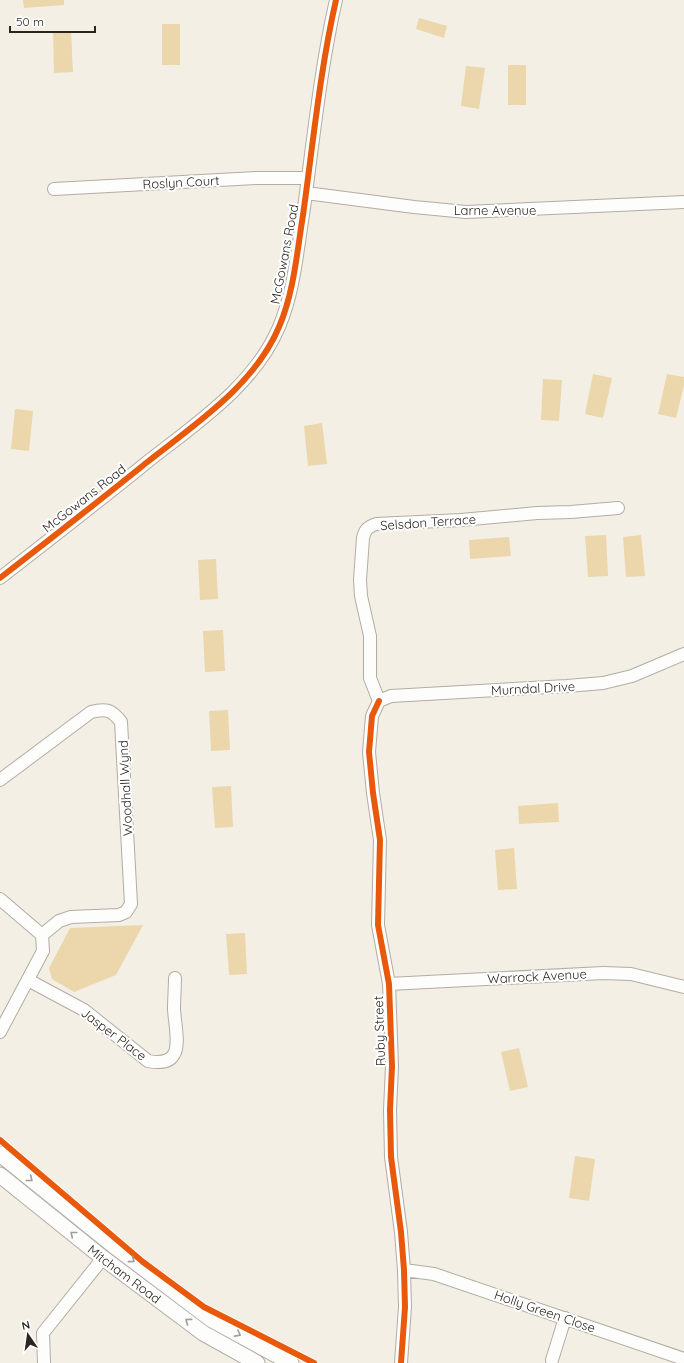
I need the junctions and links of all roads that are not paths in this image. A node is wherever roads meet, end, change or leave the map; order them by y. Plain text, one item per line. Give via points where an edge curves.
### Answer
1 (336, 0) edge
2 (308, 178) junction
3 (54, 189) dead end
4 (306, 193) junction
5 (684, 202) edge
6 (618, 508) dead end
7 (0, 578) edge
8 (684, 654) edge
9 (379, 701) junction
10 (0, 780) edge
11 (0, 899) edge
12 (42, 935) junction
13 (175, 978) dead end
14 (28, 980) junction
15 (389, 984) junction
16 (684, 987) edge
17 (0, 1032) edge
18 (0, 1154) edge
19 (0, 1175) edge
20 (114, 1246) junction
21 (103, 1258) junction
22 (404, 1270) junction
23 (565, 1318) junction
24 (212, 1320) junction
25 (203, 1333) junction
26 (684, 1359) edge
27 (552, 1360) dead end
28 (44, 1363) edge
29 (257, 1363) edge
30 (291, 1363) edge
31 (402, 1363) edge

1 - 2 street, McGowans Road
2 - 3 street, Roslyn Court via 256,178
2 - 4 street, McGowans Road
4 - 5 street, Larne Avenue via 466,212
4 - 7 street, McGowans Road via 288,299 279,326 255,368 233,392
6 - 9 street, Selsdon Terrace via 370,526 363,538 360,580 370,636 370,678
8 - 9 street, Murndal Drive via 632,676 603,683 391,696
9 - 15 street, Ruby Street via 372,716 369,752 380,840 378,925
10 - 12 street, Woodhall Wynd via 92,712 104,709 114,712 121,722 131,904 126,912 119,915 59,920
11 - 12 street
12 - 14 street via 43,951
13 - 14 street, Jasper Place via 174,1009 178,1048 165,1062 156,1063 148,1061 84,1010
14 - 17 street
15 - 16 street, Warrock Avenue via 603,972 631,974
15 - 22 street, Ruby Street via 392,1066 390,1143
18 -> 20 main road, Mitcham Road
21 -> 19 main road, Mitcham Road
20 - 21 main road
20 -> 24 main road, Mitcham Road
25 -> 21 main road, Mitcham Road
21 - 28 street via 43,1333
22 - 23 street, Holly Green Close via 434,1274
22 - 31 street, Ruby Street
23 - 26 street, Holly Green Close
23 - 27 street
24 - 25 main road
24 -> 30 main road, Mitcham Road
25 - 29 main road, Mitcham Road

